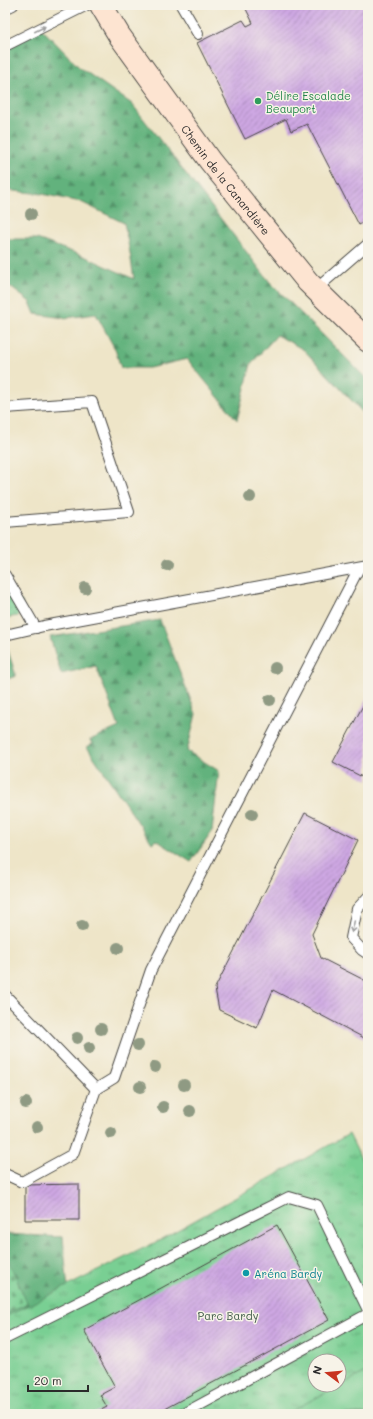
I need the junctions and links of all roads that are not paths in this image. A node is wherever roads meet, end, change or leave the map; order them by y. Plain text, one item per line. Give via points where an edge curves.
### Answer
1 (13, 5) edge
2 (87, 5) edge
3 (101, 5) edge
4 (181, 5) edge
5 (5, 9) edge
6 (198, 34) dead end
7 (5, 46) edge
8 (368, 244) edge
9 (315, 290) junction
10 (368, 341) edge
11 (5, 408) edge
12 (5, 522) edge
13 (364, 567) edge
14 (5, 575) edge
15 (36, 628) junction
16 (5, 635) edge
17 (368, 897) edge
18 (368, 954) edge
19 (5, 995) edge
20 (96, 1089) junction
21 (5, 1174) edge
22 (368, 1310) edge
23 (368, 1314) edge
24 (5, 1339) edge
25 (183, 1414) edge

1 - 5 lane
7 -> 2 lane
3 - 9 main road, Chemin de la Canardière via 119,36 210,162
4 - 6 lane
8 - 9 lane
9 - 10 main road, Chemin de la Canardière
11 - 12 lane via 92,402 130,512
13 - 15 lane
13 - 20 lane via 151,970 114,1078
14 - 15 lane
15 - 16 lane
17 -> 18 lane via 357,909 351,938
19 - 20 lane
20 - 21 lane via 73,1154 22,1182
22 - 24 lane via 317,1205 289,1197
23 - 25 lane

